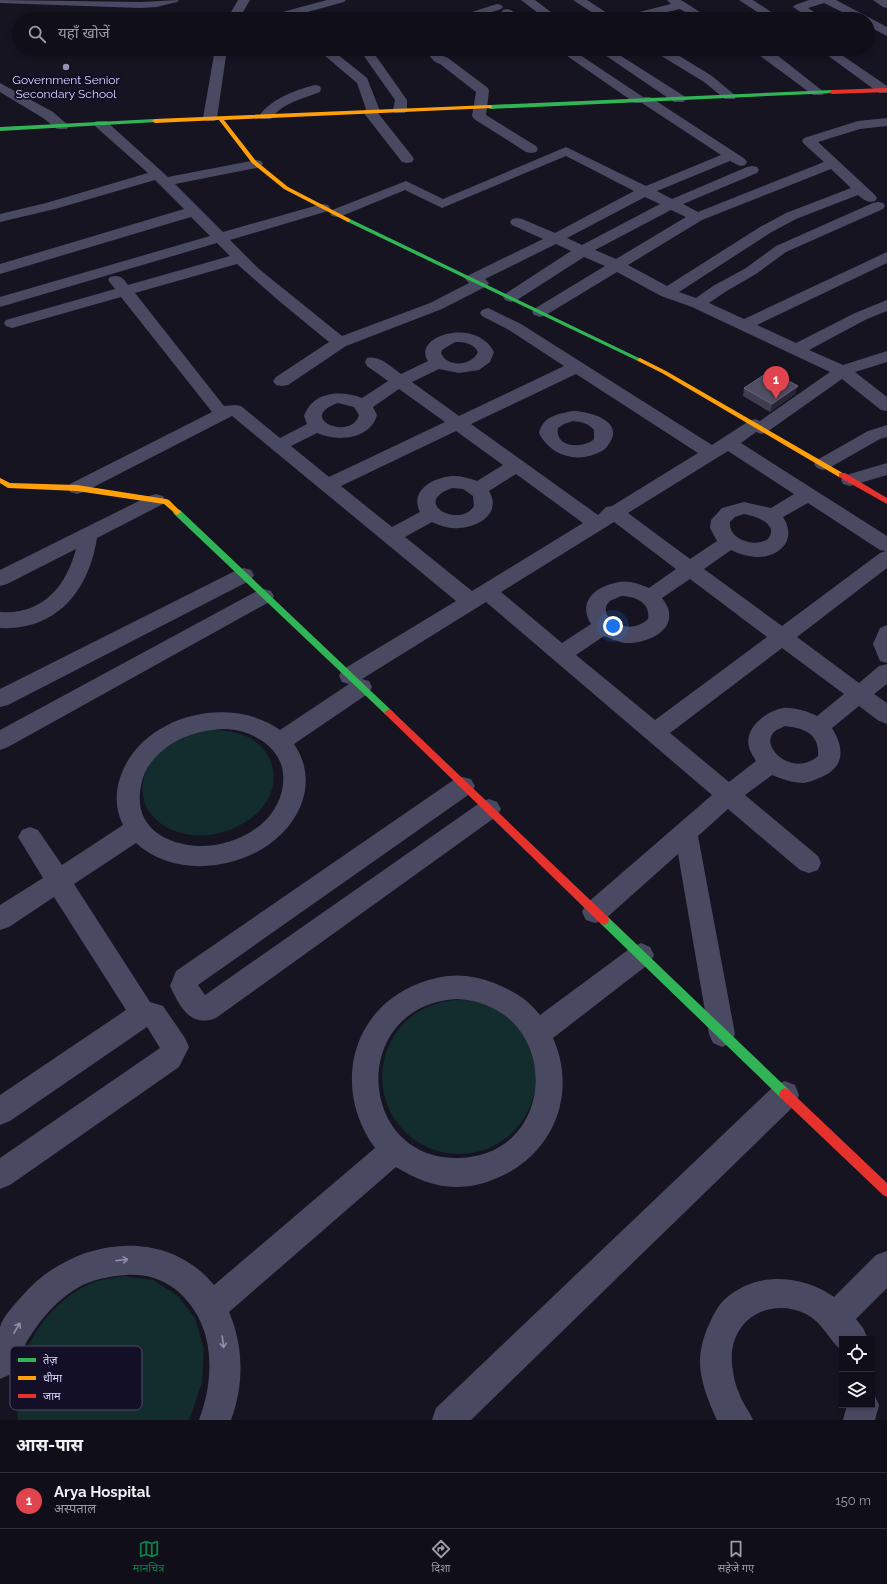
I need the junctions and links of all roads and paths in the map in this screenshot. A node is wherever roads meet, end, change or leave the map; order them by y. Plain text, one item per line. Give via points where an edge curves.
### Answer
1 (0, 0) edge
2 (170, 0) edge
3 (244, 0) edge
4 (340, 0) edge
5 (528, 0) edge
6 (579, 0) edge
7 (745, 0) edge
8 (821, 0) edge
9 (827, 0) edge
10 (879, 0) edge
11 (55, 1) edge
12 (677, 3) edge
13 (887, 5) edge
14 (315, 6) junction
15 (237, 12) edge
16 (299, 12) edge
17 (322, 12) edge
18 (544, 12) edge
19 (599, 12) edge
20 (647, 12) edge
21 (693, 12) edge
22 (765, 12) edge
23 (807, 12) edge
24 (851, 12) edge
25 (875, 25) edge
26 (887, 32) edge
27 (220, 56) edge
28 (332, 56) edge
29 (370, 56) edge
30 (437, 56) edge
31 (574, 56) edge
32 (613, 56) edge
33 (670, 56) edge
34 (769, 56) edge
35 (833, 56) edge
36 (0, 87) edge
37 (315, 89) dead end
38 (818, 92) junction
39 (883, 93) edge
40 (730, 96) junction
41 (679, 99) junction
42 (642, 100) junction
43 (479, 107) junction
44 (400, 110) junction
45 (372, 112) junction
46 (266, 116) junction
47 (215, 118) junction
48 (887, 122) edge
49 (101, 124) junction
50 (62, 126) junction
51 (0, 129) edge
52 (531, 149) dead end
53 (731, 156) junction
54 (407, 159) dead end
55 (256, 164) junction
56 (834, 164) junction
57 (752, 170) junction
58 (162, 178) junction
59 (775, 185) junction
60 (861, 189) junction
61 (645, 190) junction
62 (671, 204) junction
63 (194, 211) junction
64 (330, 211) junction
65 (883, 211) edge
66 (697, 217) junction
67 (0, 218) edge
68 (517, 222) dead end
69 (222, 238) junction
70 (555, 239) junction
71 (582, 251) junction
72 (241, 258) junction
73 (887, 258) edge
74 (616, 265) junction
75 (0, 269) edge
76 (109, 271) junction
77 (477, 281) junction
78 (124, 290) junction
79 (668, 293) junction
80 (511, 298) junction
81 (0, 302) edge
82 (698, 304) junction
83 (887, 305) edge
84 (488, 312) dead end
85 (540, 312) junction
86 (12, 323) dead end
87 (744, 325) junction
88 (515, 327) junction
89 (340, 342) junction
90 (480, 343) junction
91 (796, 350) junction
92 (887, 356) edge
93 (373, 362) dead end
94 (439, 362) junction
95 (578, 366) junction
96 (842, 371) junction
97 (282, 381) dead end
98 (400, 381) junction
99 (363, 405) junction
100 (887, 406) edge
101 (217, 408) dead end
102 (458, 423) junction
103 (317, 426) junction
104 (758, 426) junction
105 (887, 431) edge
106 (728, 443) junction
107 (280, 445) junction
108 (711, 453) junction
109 (823, 464) junction
110 (517, 465) junction
111 (887, 469) edge
112 (850, 480) junction
113 (3, 485) edge
114 (328, 485) junction
115 (77, 488) junction
116 (478, 489) junction
117 (807, 495) junction
118 (156, 500) junction
119 (887, 501) edge
120 (432, 514) junction
121 (770, 516) junction
122 (605, 518) junction
123 (88, 534) junction
124 (392, 536) junction
125 (729, 542) junction
126 (887, 545) edge
127 (887, 558) edge
128 (690, 570) junction
129 (244, 575) junction
130 (1, 577) edge
131 (264, 596) junction
132 (478, 596) junction
133 (650, 597) junction
134 (0, 620) edge
135 (603, 626) junction
136 (887, 633) edge
137 (782, 637) junction
138 (561, 654) junction
139 (887, 655) edge
140 (887, 672) edge
141 (356, 681) junction
142 (858, 695) junction
143 (0, 699) edge
144 (887, 715) edge
145 (818, 727) junction
146 (654, 733) junction
147 (0, 741) edge
148 (280, 742) junction
149 (770, 763) junction
150 (463, 786) junction
151 (728, 795) junction
152 (489, 809) junction
153 (138, 829) junction
154 (686, 833) junction
155 (30, 837) dead end
156 (809, 863) dead end
157 (58, 881) junction
158 (595, 912) junction
159 (0, 919) edge
160 (641, 955) junction
161 (143, 1014) junction
162 (538, 1033) junction
163 (722, 1034) junction
164 (786, 1095) junction
165 (0, 1110) edge
166 (395, 1149) junction
167 (0, 1176) edge
168 (887, 1191) edge
169 (887, 1266) edge
170 (212, 1307) junction
171 (843, 1328) edge
172 (0, 1363) edge
173 (862, 1408) edge
174 (735, 1419) edge
175 (215, 1420) edge
176 (448, 1420) edge
177 (859, 1420) edge

1 - 11 street
2 - 11 street via 148,5
3 - 15 street
4 - 14 street
5 - 18 street
6 - 19 street
7 - 22 street
8 - 23 street via 799,7
9 - 24 street
10 - 13 street
12 - 20 street
12 - 21 street
14 - 16 street
14 - 17 street
25 - 26 street
27 - 47 street
28 - 45 street via 362,81
29 - 44 street via 401,100
30 - 43 street via 483,91
31 - 42 street
32 - 41 street
33 - 40 street
34 - 38 street
35 - 39 street
36 - 50 street
37 - 46 street via 276,105
38 - 39 street
38 - 40 street
40 - 41 street
41 - 42 street
42 - 43 street
42 - 53 street
43 - 44 street
43 - 52 street via 479,116
44 - 45 street
45 - 46 street
45 - 54 street
46 - 47 street
47 - 49 street
47 - 55 street
48 - 56 street via 858,124 809,141
49 - 50 street
49 - 58 street
50 - 51 street
53 - 57 street
53 - 61 street
55 - 58 street
55 - 64 street via 286,188
56 - 59 street
56 - 60 street
57 - 59 street
57 - 62 street
58 - 63 street
58 - 67 street
59 - 66 street
60 - 65 street
60 - 79 street via 791,216 765,230
61 - 62 street
61 - 64 street via 566,151 442,204 406,185
61 - 70 street
62 - 66 street
62 - 71 street
63 - 69 street
63 - 75 street
64 - 69 street
64 - 77 street
65 - 82 street via 821,230 781,249
66 - 74 street
68 - 70 street
69 - 72 street
69 - 76 street
70 - 71 street
70 - 77 street
71 - 74 street
71 - 80 street
72 - 78 street
72 - 89 street via 285,298
73 - 87 street
74 - 79 street
74 - 85 street
76 - 78 street
76 - 81 street
77 - 80 street
77 - 89 street via 436,306
78 - 86 street
78 - 101 street
79 - 82 street
80 - 85 street
82 - 87 street
83 - 91 street
84 - 88 street
85 - 104 street via 664,372
87 - 91 street
88 - 90 street
88 - 95 street
89 - 97 street
90 - 94 street via 486,352 476,365 453,368
90 - 94 street via 460,337 440,342 433,352
91 - 96 street
92 - 96 street
93 - 98 street
94 - 98 street
95 - 102 street
95 - 108 street
96 - 100 street
96 - 104 street
98 - 99 street
98 - 102 street
99 - 103 street via 337,398 320,404 312,415
99 - 103 street via 368,414 367,420 357,429 336,433
102 - 110 street
102 - 114 street
103 - 107 street
104 - 106 street
104 - 109 street
105 - 109 street via 874,435
106 - 108 street
106 - 117 street
107 - 114 street
107 - 115 street via 240,412 230,410
108 - 122 street
109 - 112 street
110 - 116 street
110 - 122 street
111 - 112 street
112 - 119 street
113 - 115 street
114 - 124 street
115 - 118 street
116 - 120 street via 461,482 441,484 433,488 425,501
116 - 120 street via 485,500 484,507 474,517 457,522
117 - 121 street
117 - 126 street
118 - 123 street
118 - 129 street via 166,502
120 - 124 street
121 - 125 street via 748,508 727,512 719,523 723,536
121 - 125 street via 781,529 777,542 760,549 743,548
122 - 128 street
122 - 132 street
123 - 130 street
123 - 134 street via 82,563 62,598 47,610 28,617
124 - 132 street
125 - 128 street
127 - 137 street
128 - 133 street
128 - 137 street
129 - 131 street
129 - 143 street
131 - 141 street
131 - 147 street
132 - 138 street
132 - 141 street
133 - 135 street via 630,589 619,589 605,594 596,603 594,611
133 - 135 street via 659,610 659,618 650,630 632,635 612,631
135 - 138 street
136 - 139 street via 883,640 883,649
137 - 142 street
137 - 146 street
138 - 146 street
140 - 142 street
141 - 148 street
141 - 150 street
142 - 144 street
142 - 145 street
145 - 149 street via 795,718 783,717 772,720 759,735 758,744
145 - 149 street via 827,739 831,752 822,767 803,774 791,773
146 - 151 street
148 - 153 street via 260,728 234,721 207,721 180,728 156,742 138,762 128,784 127,808
148 - 153 street via 295,770 295,786 290,803 281,819 267,833 250,844 229,853 187,855 167,850 150,841
149 - 151 street
150 - 152 street
150 - 152 street via 185,979 183,986 198,1008 207,1009
151 - 154 street
151 - 156 street
152 - 158 street
153 - 157 street
154 - 158 street
154 - 163 street
155 - 157 street
157 - 159 street
157 - 161 street
158 - 160 street
160 - 162 street
160 - 163 street
161 - 165 street
161 - 167 street via 154,1015 175,1048 169,1058
162 - 166 street via 548,1053 552,1076 550,1099 542,1121 529,1140 511,1156 488,1167 464,1172 439,1170 416,1162
162 - 166 street via 522,1014 502,1000 480,991 455,988 431,992 409,1001 389,1016 374,1035 365,1057 362,1082 366,1106 378,1130
163 - 164 street
164 - 168 street
164 - 176 street
166 - 170 street
169 - 171 street
172 -> 170 street via 17,1327 41,1297 70,1275 103,1262 135,1259 166,1266 192,1282
170 -> 175 street via 223,1337 226,1370
171 - 174 street via 811,1300 784,1292 758,1294 736,1308 721,1329 716,1358 720,1388
173 - 177 street

